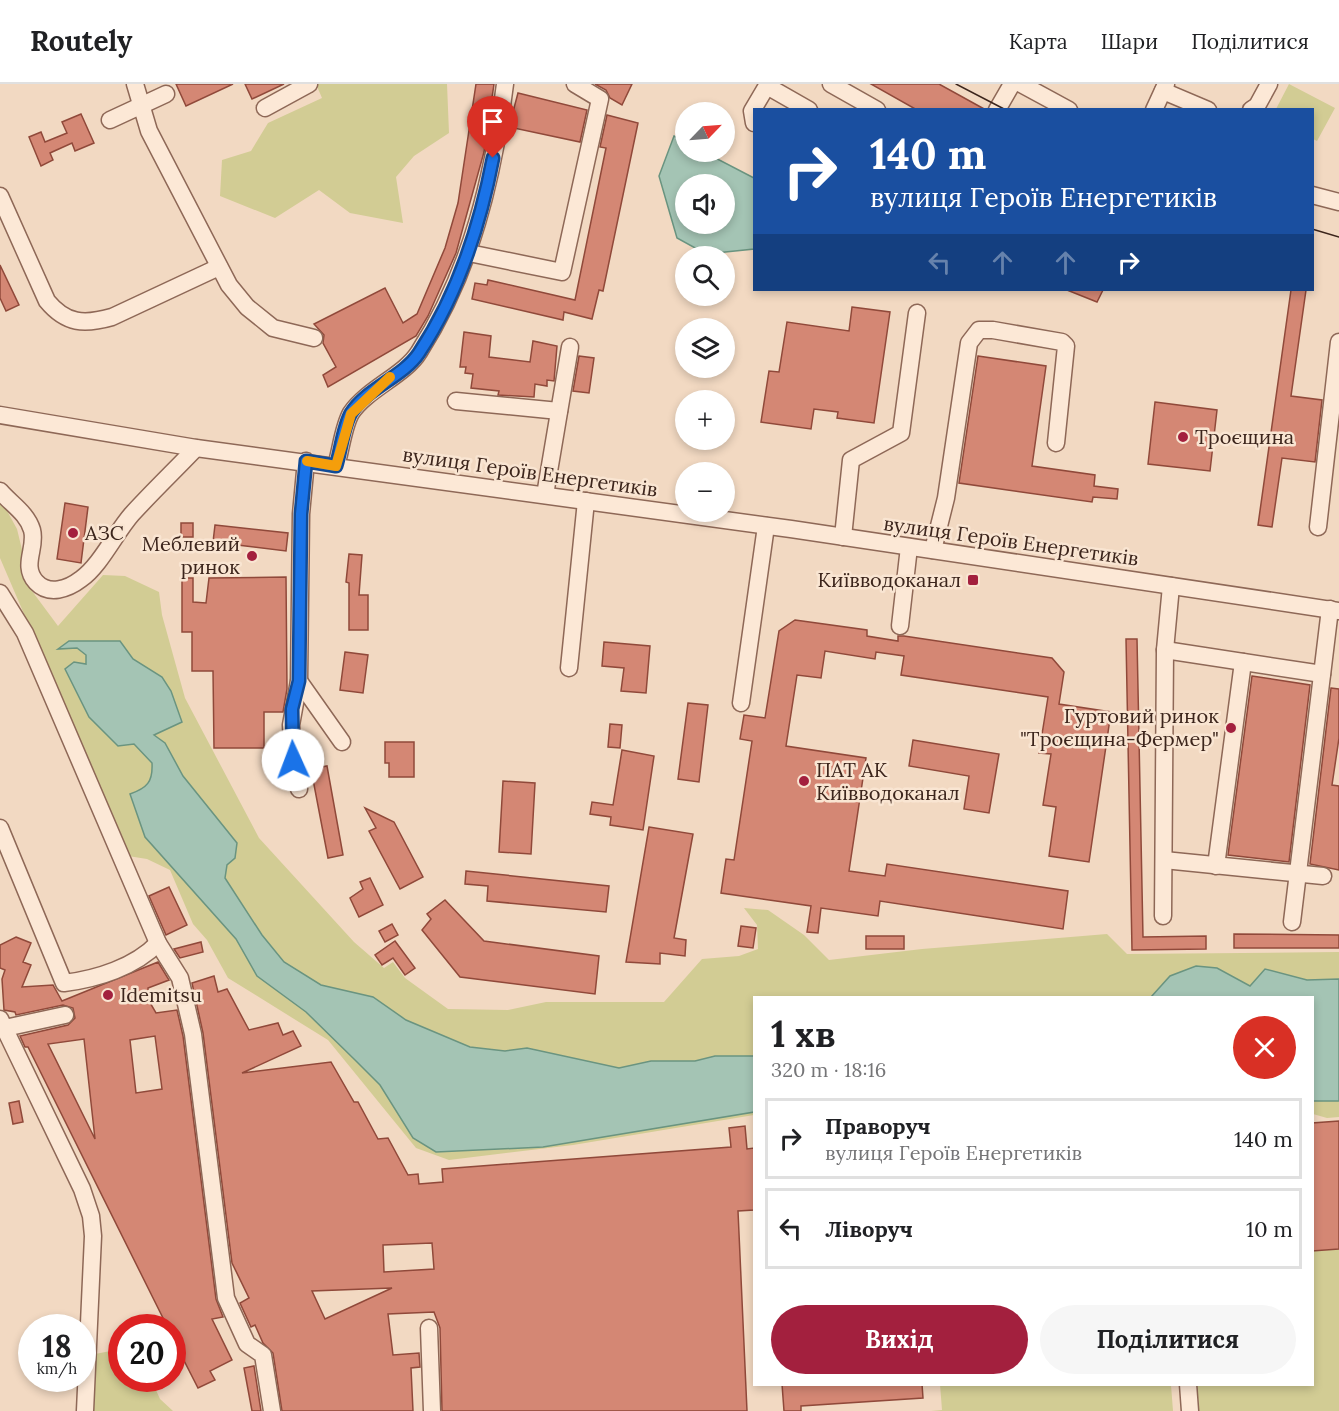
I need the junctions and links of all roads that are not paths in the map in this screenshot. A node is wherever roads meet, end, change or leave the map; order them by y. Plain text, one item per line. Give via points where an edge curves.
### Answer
1 (135, 84) edge
2 (309, 84) edge
3 (506, 84) edge
4 (575, 84) edge
5 (831, 84) edge
6 (1012, 84) edge
7 (1021, 84) edge
8 (1269, 84) edge
9 (767, 85) edge
10 (1164, 88) edge
11 (166, 94) dead end
12 (141, 105) junction
13 (265, 108) dead end
14 (754, 108) edge
15 (806, 108) edge
16 (873, 108) edge
17 (998, 108) edge
18 (1065, 108) edge
19 (1155, 108) edge
20 (1204, 108) edge
21 (1254, 108) edge
22 (110, 120) dead end
23 (0, 196) edge
24 (1314, 196) edge
25 (1339, 202) edge
26 (469, 253) junction
27 (219, 267) junction
28 (916, 313) dead end
29 (314, 338) dead end
30 (1339, 342) edge
31 (570, 347) dead end
32 (1338, 368) edge
33 (456, 401) dead end
34 (559, 411) junction
35 (0, 415) edge
36 (1056, 443) dead end
37 (196, 448) junction
38 (306, 461) junction
39 (336, 466) junction
40 (1332, 474) edge
41 (0, 491) edge
42 (545, 495) junction
43 (586, 501) junction
44 (766, 526) junction
45 (1318, 526) dead end
46 (843, 537) junction
47 (909, 547) junction
48 (933, 550) junction
49 (1171, 586) junction
50 (0, 594) edge
51 (1334, 610) edge
52 (900, 626) dead end
53 (1165, 650) junction
54 (1242, 662) junction
55 (569, 668) dead end
56 (1322, 674) junction
57 (299, 681) junction
58 (741, 703) dead end
59 (342, 742) dead end
60 (299, 789) dead end
61 (0, 828) edge
62 (1164, 860) junction
63 (1216, 866) junction
64 (1297, 874) junction
65 (1323, 876) dead end
66 (1163, 916) dead end
67 (1292, 922) dead end
68 (158, 943) junction
69 (66, 1015) dead end
70 (2, 1023) edge
71 (429, 1328) dead end
72 (1188, 1386) edge
73 (85, 1411) edge
74 (272, 1411) edge
75 (432, 1411) edge
76 (1190, 1411) edge

1 - 12 street
2 - 13 street
3 - 26 street via 489,179
4 - 26 street via 600,99 562,272
5 - 16 street
6 - 17 street
7 - 18 street
8 - 21 street
9 - 14 street
9 - 15 street
10 - 19 street
10 - 20 street
11 - 12 street
12 - 22 street
12 - 27 street via 149,131
23 - 27 street via 47,302 73,322 111,317
24 - 25 street
26 - 39 street via 418,355 351,414
27 - 29 street via 247,307 273,328
28 - 46 street via 901,433 851,460
30 - 32 street
31 - 34 street
32 - 40 street
33 - 34 street
34 - 42 street
35 - 37 street, вулиця Героїв Енергетиків
36 - 48 street via 1066,346 1062,342 979,330 969,343 946,498
37 - 38 street, вулиця Героїв Енергетиків
37 - 41 street via 132,514 84,578 54,591 38,584 31,575 28,558 33,545 32,530 24,514
38 - 39 street, вулиця Героїв Енергетиків
38 - 57 street via 301,514
39 - 42 street, вулиця Героїв Енергетиків
40 - 45 street
42 - 43 street, вулиця Героїв Енергетиків
43 - 44 street, вулиця Героїв Енергетиків
43 - 55 street
44 - 46 street, вулиця Героїв Енергетиків
44 - 58 street
46 - 47 street, вулиця Героїв Енергетиків
47 - 48 street, вулиця Героїв Енергетиків
47 - 52 street
48 - 49 street, вулиця Героїв Енергетиків
49 - 51 street, вулиця Героїв Енергетиків
49 - 53 street
50 - 68 street via 25,633
51 - 56 street
53 - 54 street
53 - 62 street
54 - 56 street
54 - 63 street
56 - 64 street
57 - 59 street
57 - 60 street via 291,725
61 - 68 street via 64,983 136,962
62 - 63 street
62 - 66 street
63 - 64 street
64 - 65 street
64 - 67 street
68 - 74 street via 180,978 193,1034 226,1298 247,1344 263,1355
69 - 70 street
70 - 73 street via 82,1189 91,1216
71 - 75 street
72 - 76 street

